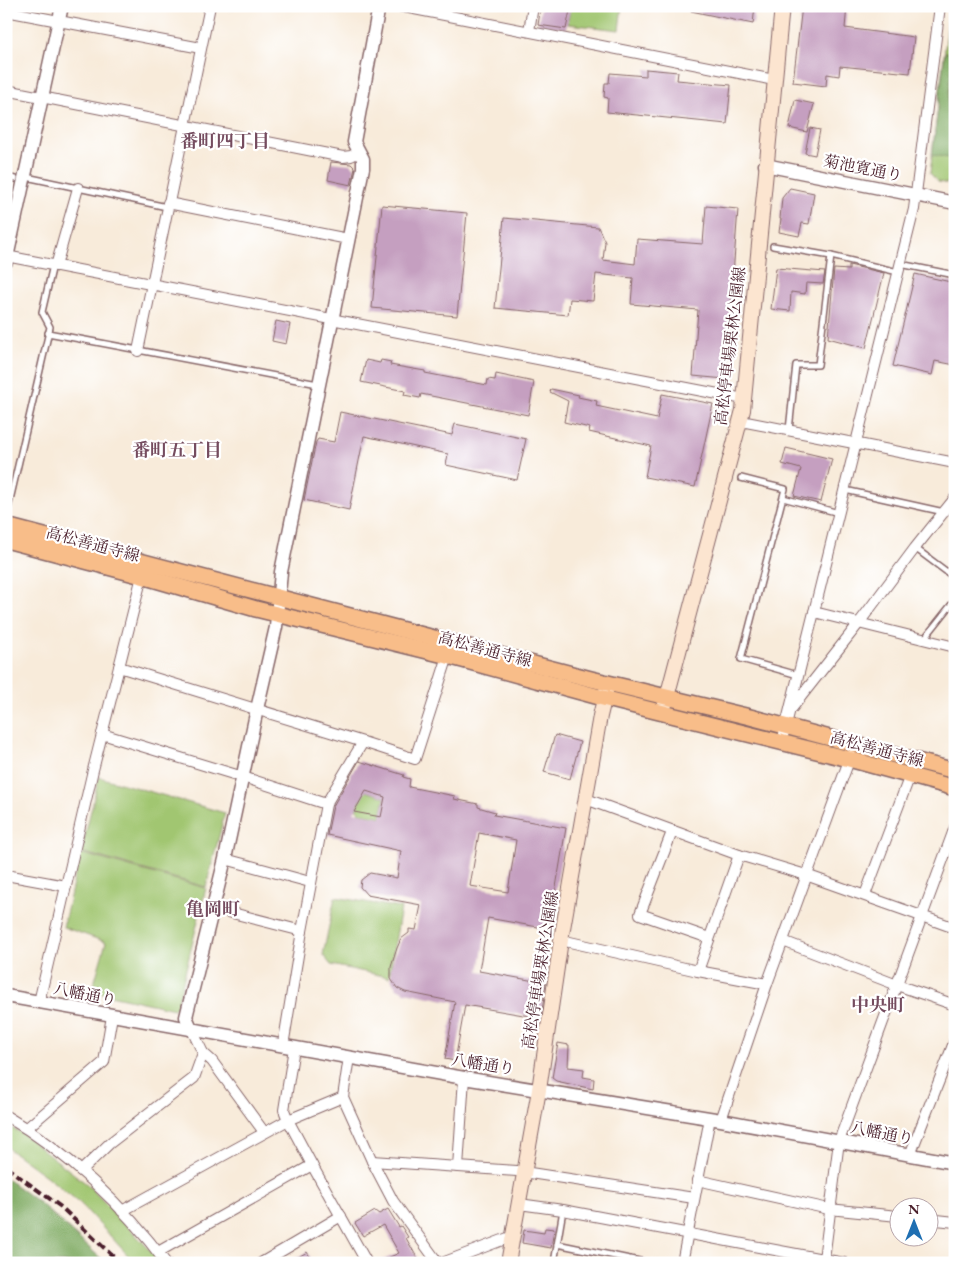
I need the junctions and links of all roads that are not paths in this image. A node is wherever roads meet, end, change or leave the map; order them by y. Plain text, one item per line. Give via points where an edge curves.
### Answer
1 (62, 6) edge
2 (210, 6) edge
3 (379, 6) edge
4 (399, 6) edge
5 (533, 6) edge
6 (782, 6) edge
7 (940, 6) edge
8 (6, 11) edge
9 (59, 20) junction
10 (529, 31) junction
11 (201, 48) junction
12 (774, 80) junction
13 (6, 90) edge
14 (42, 97) junction
15 (184, 126) junction
16 (359, 152) junction
17 (765, 165) junction
18 (6, 177) edge
19 (31, 178) dead end
20 (15, 179) dead end
21 (78, 188) junction
22 (917, 195) junction
23 (955, 202) edge
24 (167, 205) junction
25 (10, 231) edge
26 (348, 239) junction
27 (773, 246) dead end
28 (830, 256) junction
29 (7, 258) edge
30 (55, 265) junction
31 (899, 268) junction
32 (955, 276) edge
33 (151, 285) junction
34 (332, 320) junction
35 (48, 333) junction
36 (138, 351) junction
37 (319, 384) junction
38 (744, 399) junction
39 (741, 421) junction
40 (789, 430) junction
41 (856, 444) junction
42 (955, 463) edge
43 (741, 478) dead end
44 (845, 490) junction
45 (783, 498) junction
46 (955, 498) edge
47 (944, 512) junction
48 (839, 513) junction
49 (7, 520) edge
50 (6, 540) edge
51 (915, 548) junction
52 (142, 576) junction
53 (955, 578) edge
54 (278, 596) junction
55 (955, 600) edge
56 (814, 612) junction
57 (277, 614) junction
58 (859, 623) junction
59 (923, 640) junction
60 (955, 647) edge
61 (448, 656) junction
62 (119, 667) junction
63 (798, 675) junction
64 (608, 683) junction
65 (667, 696) junction
66 (603, 698) junction
67 (257, 709) junction
68 (790, 711) junction
69 (663, 712) junction
70 (785, 726) junction
71 (102, 734) junction
72 (363, 742) junction
73 (781, 742) junction
74 (855, 744) junction
75 (849, 759) junction
76 (915, 760) junction
77 (955, 771) edge
78 (909, 776) junction
79 (243, 777) junction
80 (955, 788) edge
81 (586, 800) junction
82 (326, 804) junction
83 (955, 827) edge
84 (672, 832) junction
85 (739, 855) junction
86 (225, 859) junction
87 (6, 875) edge
88 (806, 875) junction
89 (310, 882) junction
90 (66, 886) junction
91 (865, 895) junction
92 (213, 908) junction
93 (921, 916) junction
94 (955, 928) edge
95 (302, 931) junction
96 (709, 938) junction
97 (562, 940) junction
98 (783, 941) junction
99 (698, 971) junction
100 (768, 984) junction
101 (897, 985) junction
102 (6, 996) edge
103 (39, 1002) junction
104 (955, 1005) edge
105 (112, 1016) junction
106 (192, 1030) junction
107 (955, 1040) edge
108 (289, 1047) junction
109 (203, 1053) junction
110 (349, 1057) junction
111 (464, 1078) junction
112 (539, 1090) junction
113 (343, 1097) junction
114 (6, 1116) edge
115 (716, 1119) junction
116 (288, 1120) junction
117 (27, 1128) junction
118 (264, 1132) junction
119 (839, 1141) junction
120 (910, 1155) junction
121 (372, 1161) junction
122 (955, 1162) edge
123 (312, 1165) junction
124 (458, 1167) junction
125 (81, 1171) junction
126 (525, 1173) junction
127 (697, 1180) junction
128 (694, 1198) junction
129 (519, 1204) junction
130 (829, 1209) junction
131 (563, 1210) junction
132 (122, 1211) junction
133 (888, 1215) edge
134 (341, 1216) junction
135 (938, 1220) edge
136 (955, 1222) edge
137 (687, 1234) junction
138 (513, 1236) junction
139 (557, 1244) junction
140 (158, 1252) junction
141 (824, 1261) edge
142 (166, 1263) edge
143 (261, 1263) edge
144 (367, 1263) edge
145 (440, 1263) edge
146 (508, 1263) edge
147 (554, 1263) edge
148 (649, 1263) edge
149 (682, 1263) edge
150 (844, 1263) edge

1 - 9 street
2 - 11 street
3 - 16 street via 355,135 355,146
4 - 10 street
5 - 10 street
6 - 12 main road, 高松停車場栗林公園線
7 - 22 street
8 - 9 street
9 - 11 street
9 - 14 street
10 - 12 street
11 - 15 street
12 - 17 main road, 高松停車場栗林公園線
13 - 14 street
14 - 15 street
14 - 25 street
15 - 16 street via 343,157
15 - 24 street
16 - 26 street via 363,168
17 - 22 street, 菊池寛通り
17 - 38 main road, 高松停車場栗林公園線
18 - 20 lane
19 - 21 lane
21 - 24 lane
21 - 30 street
22 - 23 street, 菊池寛通り
22 - 31 street
24 - 26 street
24 - 33 street
25 - 29 street
26 - 34 street
27 - 28 lane
28 - 31 lane
28 - 40 lane via 818,365 796,364
29 - 30 street
30 - 33 street
30 - 35 lane via 42,312 50,327
31 - 32 lane
31 - 41 street
33 - 34 street
33 - 36 street
34 - 37 street
34 - 38 street
35 - 36 lane
35 - 49 lane
36 - 37 lane
37 - 54 street
38 - 39 main road, 高松停車場栗林公園線
39 - 40 street
39 - 65 main road, 高松停車場栗林公園線
40 - 41 street
41 - 42 street
41 - 44 street
43 - 45 lane via 785,489
44 - 47 lane
44 - 48 street
45 - 48 lane
45 - 63 lane via 741,659
46 - 47 street
47 - 51 street
48 - 56 street
49 - 54 main road, 高松善通寺線
50 - 52 main road, 高松善通寺線
51 - 53 lane
51 - 58 street
52 - 57 main road, 高松善通寺線
52 - 62 street
54 - 57 street
54 - 64 main road, 高松善通寺線
55 - 59 lane
56 - 58 street
56 - 63 street
57 - 61 main road, 高松善通寺線
57 - 67 street
58 - 59 street
58 - 68 street
59 - 60 street
61 - 66 main road, 高松善通寺線
61 - 72 street via 415,759
62 - 67 street
62 - 71 street
63 - 68 street
64 - 65 main road, 高松善通寺線
64 - 66 main road, 高松停車場栗林公園線
65 - 69 main road, 高松停車場栗林公園線
65 - 70 main road, 高松善通寺線
66 - 69 main road, 高松善通寺線
66 - 81 main road, 高松停車場栗林公園線
67 - 72 street
67 - 79 street
68 - 70 street
69 - 73 main road, 高松善通寺線
70 - 73 street
70 - 74 main road, 高松善通寺線
71 - 79 street
71 - 90 street
72 - 82 street
73 - 75 main road, 高松善通寺線
74 - 75 street
74 - 76 main road, 高松善通寺線
75 - 78 main road, 高松善通寺線
75 - 88 street
76 - 77 main road, 高松善通寺線
76 - 78 street
78 - 80 main road, 高松善通寺線
78 - 91 street
79 - 82 street
79 - 86 street
81 - 84 street
81 - 97 main road, 高松停車場栗林公園線
82 - 89 street
83 - 93 street
84 - 85 street
84 - 96 street via 640,914
85 - 88 street
85 - 96 street
86 - 89 street
86 - 92 street
87 - 90 street
88 - 91 street
88 - 98 street
89 - 95 street
90 - 103 street
91 - 93 street
92 - 95 street
92 - 106 street via 186,1017
93 - 94 street
93 - 101 street
95 - 108 street
96 - 99 street
97 - 99 street
97 - 112 main road, 高松停車場栗林公園線
98 - 100 street
98 - 101 street
99 - 100 street
100 - 115 street
101 - 104 street
101 - 119 street
102 - 103 street, 八幡通り
103 - 105 street, 八幡通り
105 - 106 street, 八幡通り
105 - 117 street via 104,1062
106 - 108 street, 八幡通り
106 - 109 street
107 - 120 street
108 - 110 street, 八幡通り
108 - 116 street via 284,1110
109 - 118 street
109 - 125 street via 194,1078
110 - 111 street, 八幡通り
110 - 113 street
111 - 112 street, 八幡通り
111 - 124 street
112 - 115 street, 八幡通り
112 - 126 main road, 高松停車場栗林公園線
113 - 116 street
113 - 121 street
114 - 117 street
115 - 119 street, 八幡通り
115 - 127 street
116 - 118 street
116 - 123 street
117 - 125 street
118 - 132 street
119 - 120 street, 八幡通り
119 - 130 street
120 - 122 street, 八幡通り
121 - 124 street
121 - 145 street via 393,1201
123 - 134 street
123 - 140 street
124 - 126 street
125 - 132 street
126 - 128 street
126 - 129 main road, 高松停車場栗林公園線
127 - 128 street
127 - 130 street
128 - 137 street
129 - 131 street
129 - 138 main road, 高松停車場栗林公園線
130 - 133 street
130 - 141 street
131 - 137 street
131 - 139 lane
132 - 140 street
134 - 143 street
134 - 144 street
135 - 136 street
137 - 141 street
137 - 149 street
138 - 145 street
138 - 146 main road, 高松停車場栗林公園線
139 - 147 lane
139 - 148 lane
140 - 142 street
141 - 150 street

